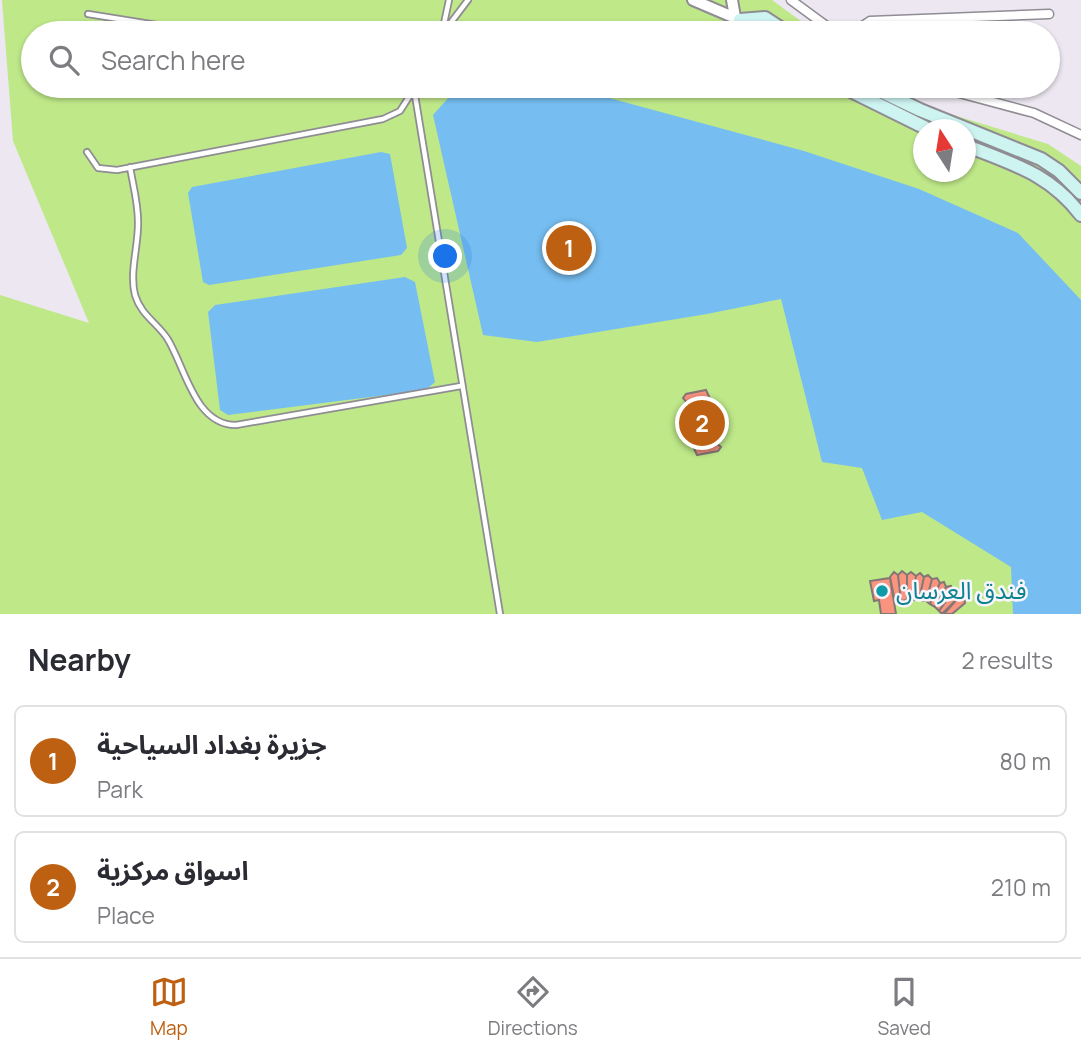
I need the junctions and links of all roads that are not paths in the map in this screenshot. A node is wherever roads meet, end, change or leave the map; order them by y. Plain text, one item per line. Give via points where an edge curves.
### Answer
1 (449, 0) edge
2 (468, 0) edge
3 (693, 0) edge
4 (732, 0) edge
5 (791, 0) edge
6 (88, 14) dead end
7 (1048, 14) dead end
8 (738, 19) junction
9 (132, 21) edge
10 (445, 21) edge
11 (451, 21) edge
12 (741, 21) edge
13 (770, 21) edge
14 (820, 21) edge
15 (870, 21) edge
16 (408, 98) edge
17 (417, 98) edge
18 (865, 98) edge
19 (895, 98) edge
20 (978, 98) edge
21 (913, 122) edge
22 (1081, 135) edge
23 (976, 150) edge
24 (86, 152) dead end
25 (130, 167) junction
26 (1081, 193) edge
27 (1081, 215) edge
28 (461, 386) junction
29 (500, 614) edge

1 - 10 lane
2 - 11 lane
3 - 8 street
4 - 8 street
5 - 14 street
6 - 9 lane
7 - 15 street
8 - 12 main road
8 - 13 main road
16 - 25 lane via 392,117
17 - 28 lane
18 - 21 main road
19 - 26 main road via 1041,159
20 - 22 street via 1034,113
23 - 27 main road via 1039,176 1064,194
24 - 25 lane via 103,170
25 - 28 lane via 138,218 134,293 141,311 166,336 198,401 212,417 236,425
28 - 29 lane

